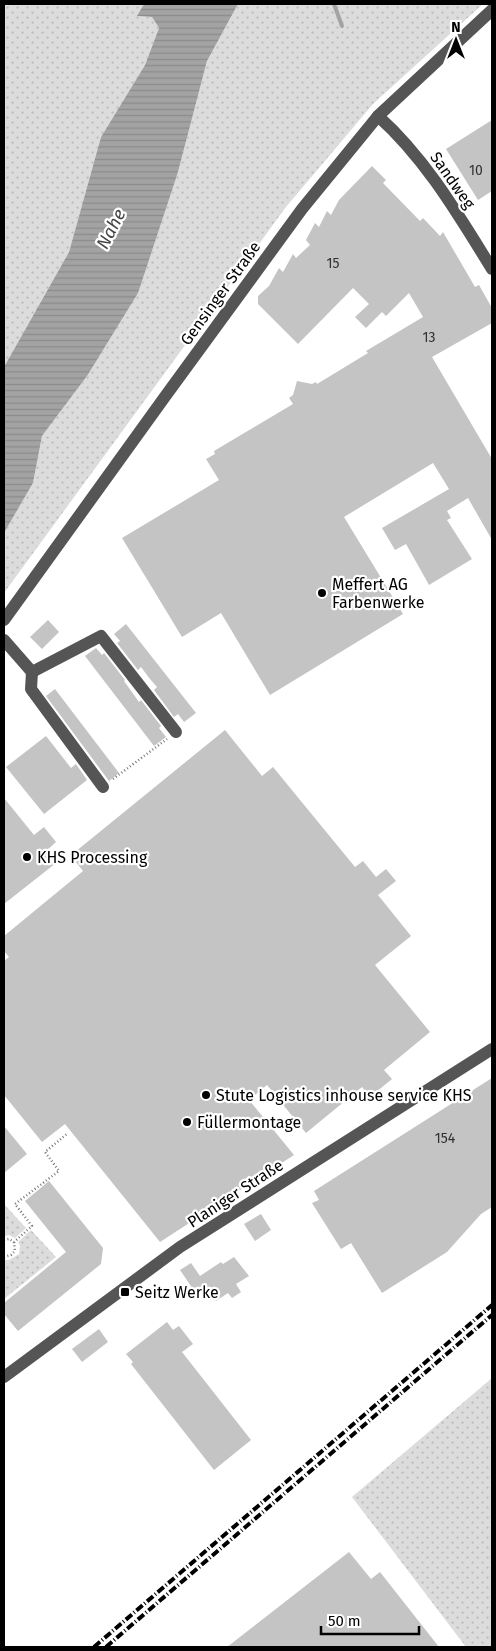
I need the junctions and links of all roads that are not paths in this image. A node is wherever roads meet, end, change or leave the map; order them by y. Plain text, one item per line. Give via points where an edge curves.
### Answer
1 (492, 10) edge
2 (378, 116) junction
3 (492, 270) edge
4 (4, 620) edge
5 (4, 640) edge
6 (32, 672) junction
7 (176, 732) road end
8 (103, 787) road end
9 (492, 1049) edge
10 (4, 1377) edge

1 - 2 street, Gensinger Straße
2 - 3 street, Sandweg via 394,130 451,204
2 - 4 street, Gensinger Straße via 302,210
5 - 6 street
6 - 7 street via 101,636
6 - 8 street via 31,689
9 - 10 street, Planiger Straße via 180,1247

